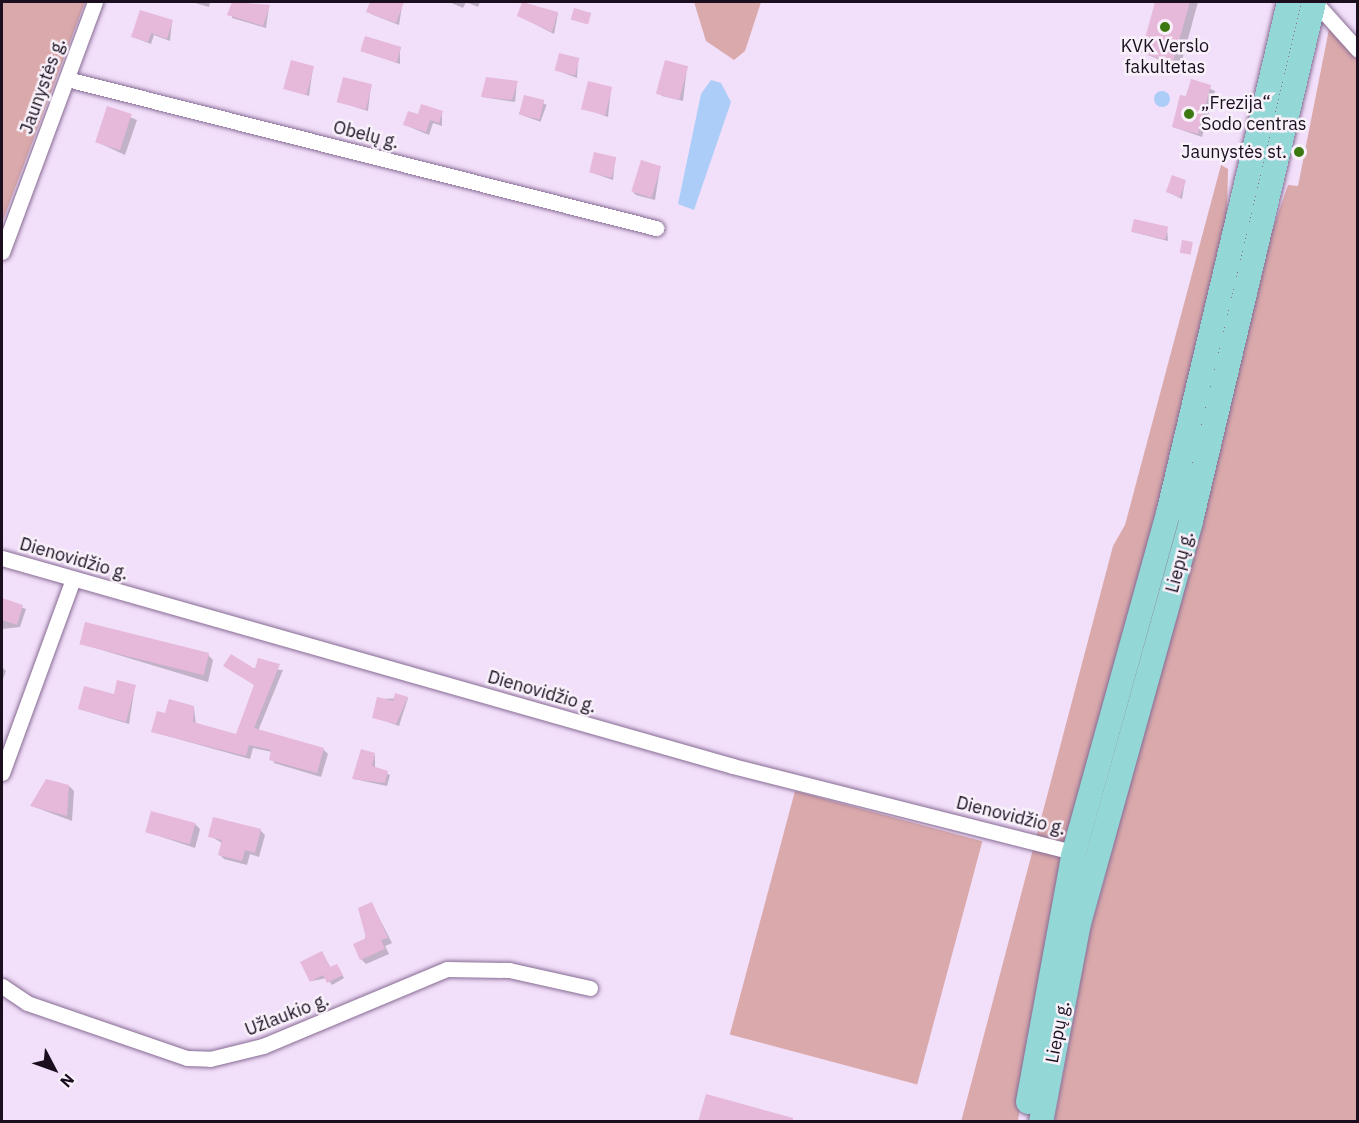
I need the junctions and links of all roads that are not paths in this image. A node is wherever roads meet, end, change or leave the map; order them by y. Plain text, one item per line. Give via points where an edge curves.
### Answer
1 (95, 2) edge
2 (1289, 2) edge
3 (1315, 2) edge
4 (1358, 50) edge
5 (67, 79) junction
6 (656, 228) dead end
7 (2, 252) edge
8 (2, 558) edge
9 (73, 579) junction
10 (2, 773) edge
11 (1074, 852) junction
12 (2, 986) edge
13 (590, 988) dead end
14 (1025, 1122) edge
15 (1041, 1122) edge

1 - 5 street, Jaunystės g.
2 - 11 main road, Liepų g. via 1171,503
3 - 4 street
3 - 15 main road, Liepų g. via 1191,521 1079,923
5 - 6 street, Obelų g.
5 - 7 street, Jaunystės g.
8 - 9 street, Dienovidžio g.
9 - 10 street
9 - 11 street, Dienovidžio g. via 733,766
11 - 14 main road, Liepų g.
12 - 13 street, Užlaukio g. via 27,1003 187,1058 210,1059 263,1046 447,969 509,970

